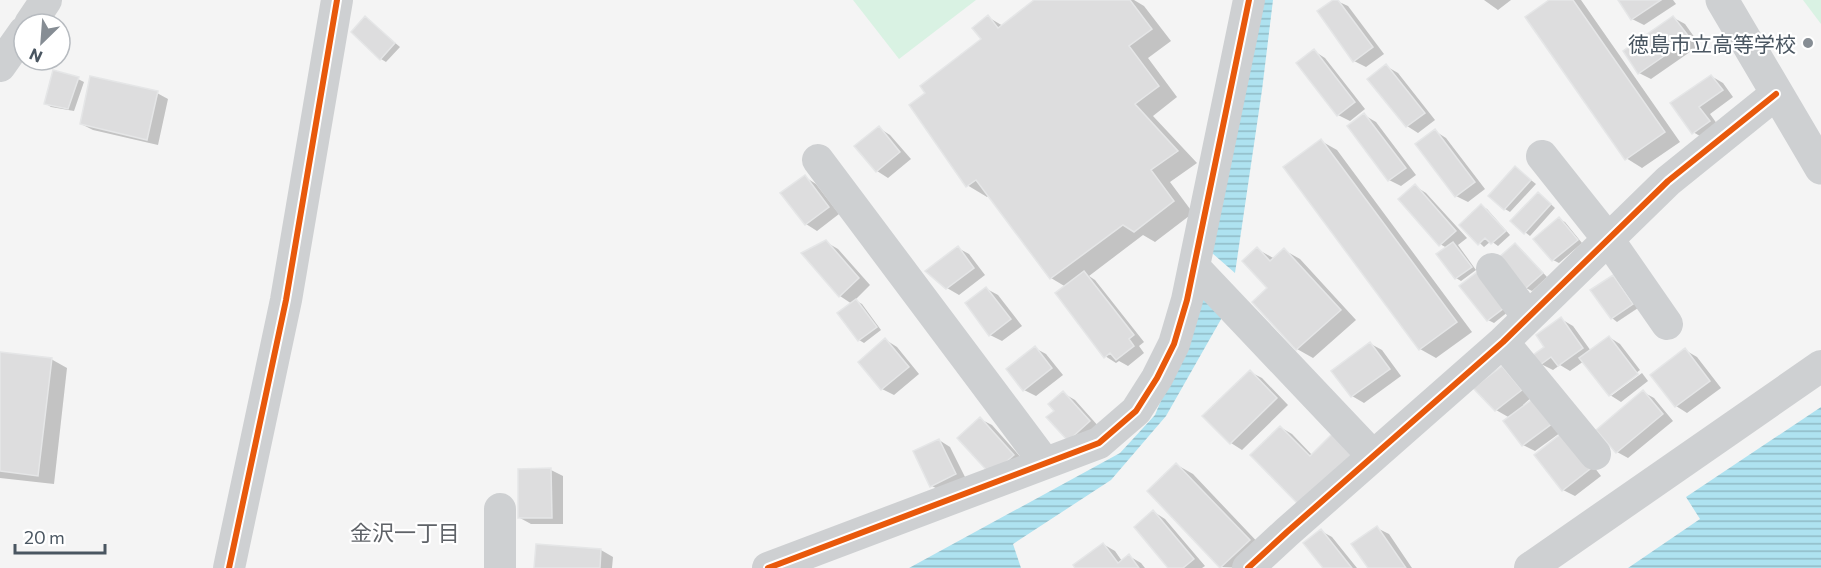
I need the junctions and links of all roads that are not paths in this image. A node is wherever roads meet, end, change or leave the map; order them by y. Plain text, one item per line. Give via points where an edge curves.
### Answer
1 (337, 0) edge
2 (1250, 0) edge
3 (1722, 0) edge
4 (12, 49) edge
5 (0, 66) edge
6 (1776, 94) junction
7 (1542, 156) dead end
8 (818, 160) dead end
9 (1821, 168) edge
10 (1608, 239) junction
11 (1194, 267) junction
12 (1492, 269) dead end
13 (1528, 317) junction
14 (1667, 324) dead end
15 (1503, 342) junction
16 (1821, 366) edge
17 (1594, 454) dead end
18 (1372, 456) junction
19 (1045, 463) junction
20 (500, 509) dead end
21 (229, 568) edge
22 (500, 568) edge
23 (768, 568) edge
24 (1248, 568) edge
25 (1530, 568) edge

1 - 21 street via 286,300
2 - 11 street
3 - 6 street
4 - 5 street
6 - 9 street
6 - 10 street via 1668,182
7 - 10 street
8 - 19 street
10 - 13 street
10 - 14 street
11 - 18 street
11 - 19 street via 1174,344 1136,411 1099,443
12 - 13 street
13 - 15 street
15 - 17 street
15 - 18 street
16 - 25 street
18 - 24 street
19 - 23 street
20 - 22 street

